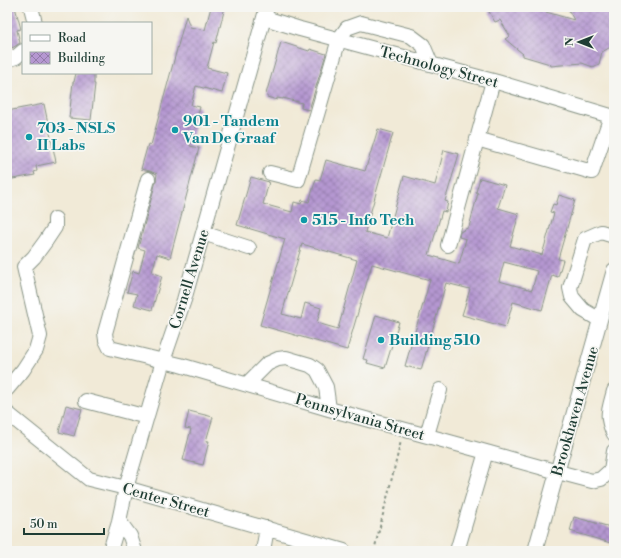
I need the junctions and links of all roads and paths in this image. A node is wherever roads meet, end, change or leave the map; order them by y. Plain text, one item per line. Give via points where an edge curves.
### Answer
1 (31, 7) edge
2 (266, 12) edge
3 (35, 22) edge
4 (340, 39) junction
5 (22, 52) edge
6 (7, 60) edge
7 (431, 64) junction
8 (493, 81) junction
9 (612, 116) edge
10 (477, 139) junction
11 (270, 173) dead end
12 (148, 179) dead end
13 (55, 220) dead end
14 (203, 233) junction
15 (614, 236) edge
16 (448, 245) dead end
17 (249, 248) dead end
18 (614, 270) edge
19 (600, 320) junction
20 (163, 361) junction
21 (247, 384) junction
22 (7, 389) edge
23 (440, 390) dead end
24 (614, 391) edge
25 (86, 401) dead end
26 (329, 408) junction
27 (7, 413) edge
28 (147, 417) junction
29 (404, 429) junction
30 (614, 434) edge
31 (427, 435) junction
32 (614, 451) edge
33 (486, 452) junction
34 (558, 472) junction
35 (126, 488) junction
36 (119, 521) junction
37 (267, 528) junction
38 (110, 551) edge
39 (135, 551) edge
40 (262, 551) edge
41 (344, 551) edge
42 (374, 551) edge
43 (457, 551) edge
44 (536, 551) edge

1 - 3 street
2 - 4 street, Technology Street via 300,29
2 - 14 street, Cornell Avenue
4 - 7 street, Technology Street
4 - 7 street via 348,28 361,23 411,36 423,45
4 - 11 street via 298,180
5 - 6 street
7 - 8 street, Technology Street
8 - 9 street, Technology Street
8 - 10 street
9 - 10 street via 592,172
10 - 16 street
12 - 20 street, Pennsylvania Street via 105,333 110,348
13 - 22 street via 55,227 24,268 40,336 36,350
14 - 17 street
14 - 20 street, Cornell Avenue
15 - 19 street via 602,232 585,239 570,288 572,297 583,310
18 - 19 street, Brookhaven Avenue
19 - 34 street, Brookhaven Avenue
20 - 21 street, Pennsylvania Street
20 - 28 street, Cornell Avenue
21 - 26 street, Pennsylvania Street
21 - 26 street via 267,364 278,359 286,358 310,364 317,370 326,387
23 - 31 street
24 - 30 street via 609,410 609,424
25 - 28 street
26 - 29 street, Pennsylvania Street
27 - 35 street, Center Street via 89,479
28 - 35 street, Cornell Avenue
29 - 31 street, Pennsylvania Street
29 - 42 path
31 - 33 street, Pennsylvania Street
32 - 34 street, Pennsylvania Street via 611,470 601,479 592,481
33 - 34 street, Pennsylvania Street
33 - 43 street
34 - 44 street, Brookhaven Avenue
35 - 36 street, Cornell Avenue
35 - 37 street, Center Street
36 - 38 street, Cornell Avenue
36 - 39 street via 130,536
37 - 40 street
37 - 41 street, Center Street

